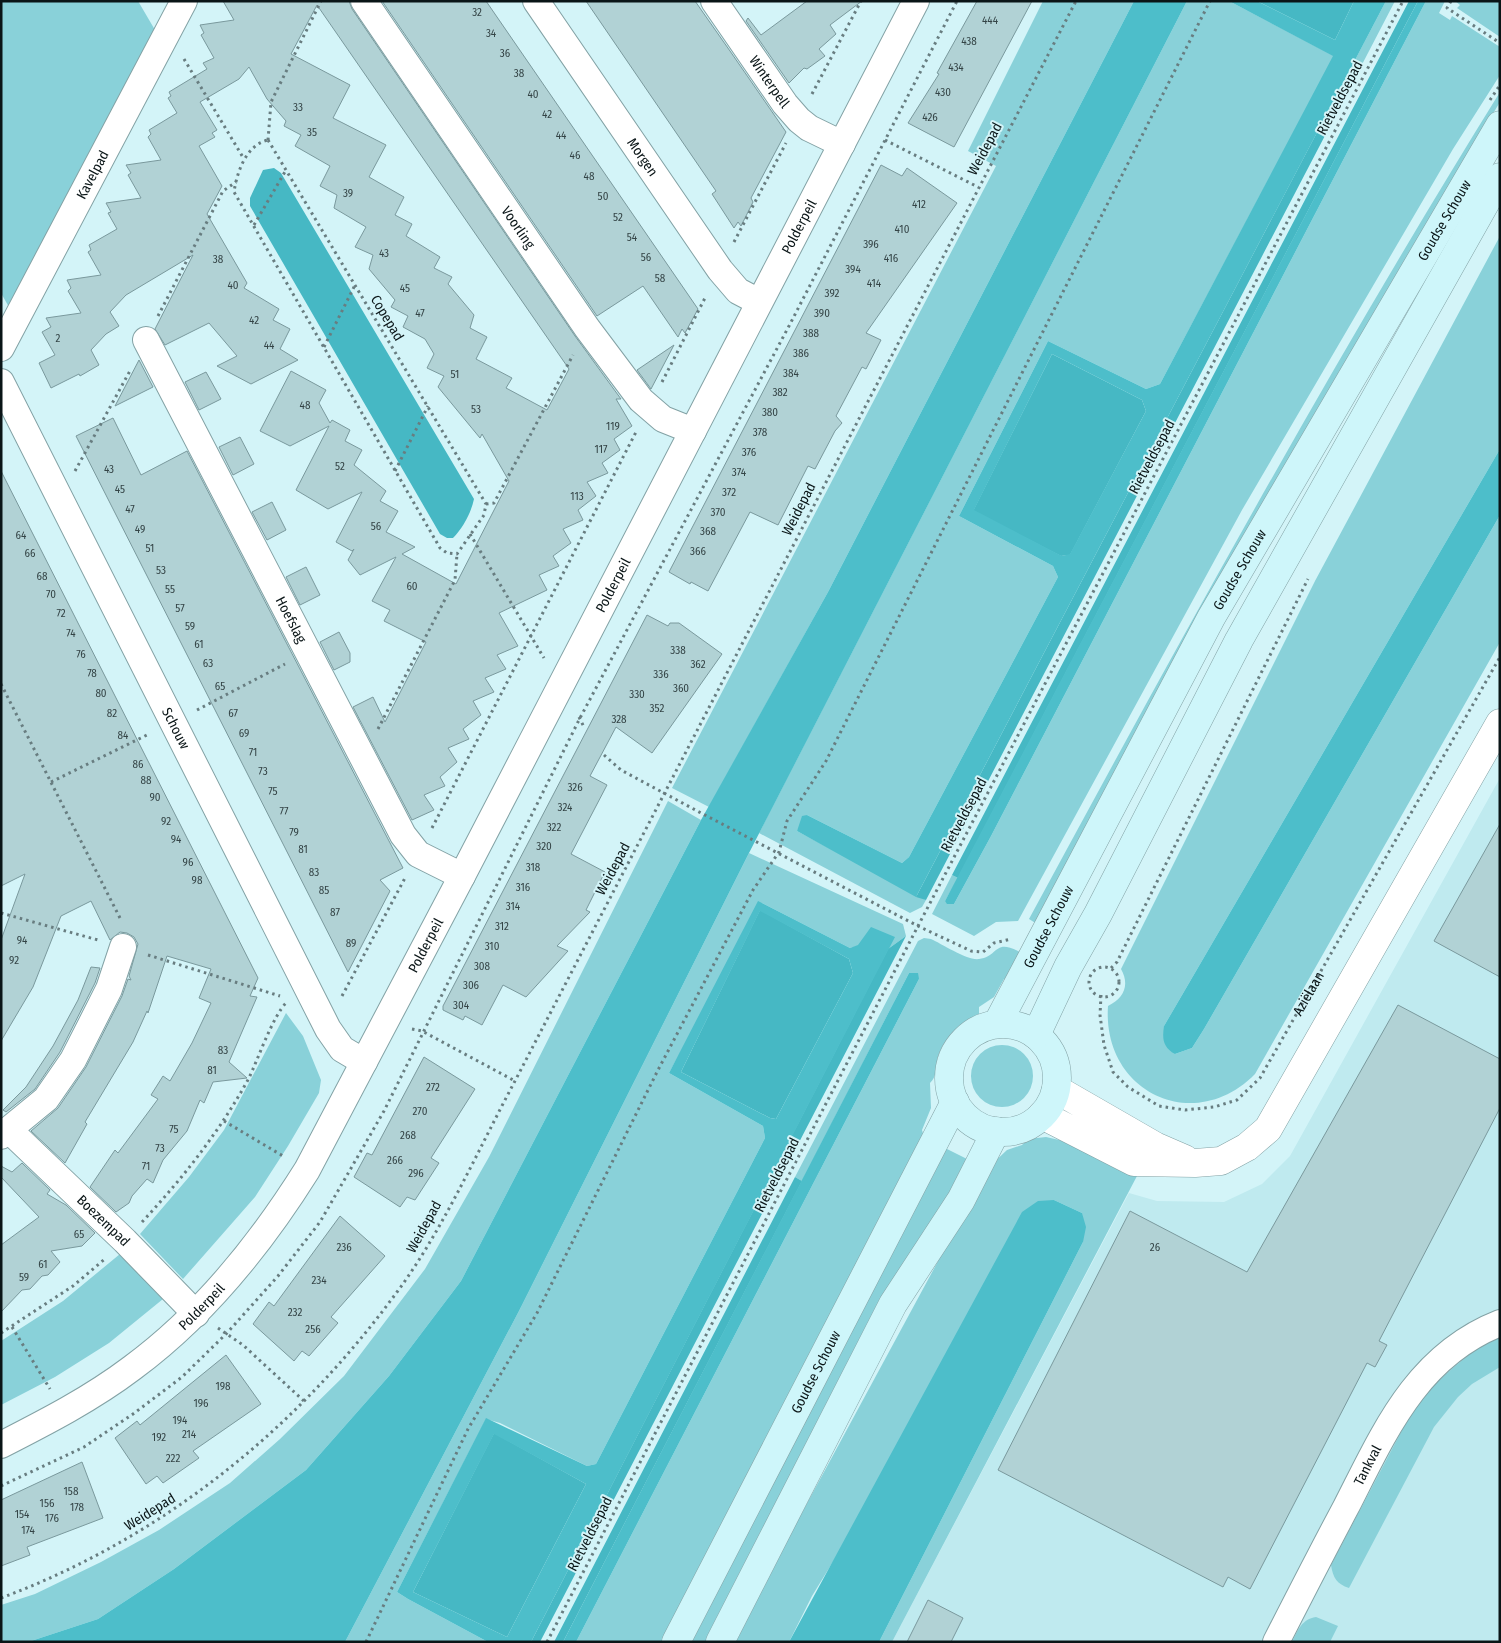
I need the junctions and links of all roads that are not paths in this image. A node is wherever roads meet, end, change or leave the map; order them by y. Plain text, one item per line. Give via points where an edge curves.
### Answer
1 (184, 1) edge
2 (364, 1) edge
3 (536, 1) edge
4 (714, 1) edge
5 (916, 1) edge
6 (1500, 125) edge
7 (842, 144) junction
8 (1500, 177) edge
9 (759, 302) junction
10 (146, 340) dead end
11 (1, 348) edge
12 (1, 382) edge
13 (693, 431) junction
14 (1500, 723) edge
15 (462, 876) junction
16 (123, 936) road end
17 (997, 1024) junction
18 (1036, 1035) junction
19 (364, 1062) junction
20 (1056, 1089) junction
21 (955, 1102) junction
22 (1042, 1115) junction
23 (996, 1131) junction
24 (5, 1133) edge
25 (1195, 1163) junction
26 (196, 1314) junction
27 (1500, 1323) edge
28 (1, 1445) edge
29 (676, 1642) edge
30 (720, 1642) edge
31 (1276, 1642) edge

1 - 11 street, Kavelpad
2 - 13 street, Voorling via 587,328 649,408 663,419
3 - 9 street, Morgen via 720,270 738,291
4 - 7 street, Winterpell via 799,120 808,128
5 - 7 street, Polderpeil
6 - 17 main road, Goudse Schouw via 1211,618
7 - 9 street, Polderpeil
8 - 18 main road, Goudse Schouw via 1239,640 1068,967
9 - 13 street, Polderpeil
10 - 15 street, Hoefslag via 403,835 418,854
12 - 19 street, Schouw via 322,1018 342,1049
13 - 15 street, Polderpeil
14 - 25 street via 1268,1130 1247,1147 1221,1161
15 - 19 street, Polderpeil
16 - 24 street, Boezempad via 110,989 73,1060 46,1099
17 - 18 main road via 1022,1027
17 - 21 main road via 973,1033 956,1052 950,1077
18 - 20 main road via 1056,1063
19 - 26 street, Polderpeil via 307,1170 248,1255
20 - 22 main road
20 - 25 street via 1155,1146
21 - 23 main road via 972,1121
21 - 29 main road, Goudse Schouw
22 - 23 main road via 1026,1127
22 - 25 street via 1134,1162
23 - 30 main road via 961,1200 893,1304
24 - 26 street, Boezempad via 125,1241
26 - 28 street, Polderpeil via 132,1368 64,1413
27 - 31 street, Tankval via 1451,1350 1418,1381 1392,1417

